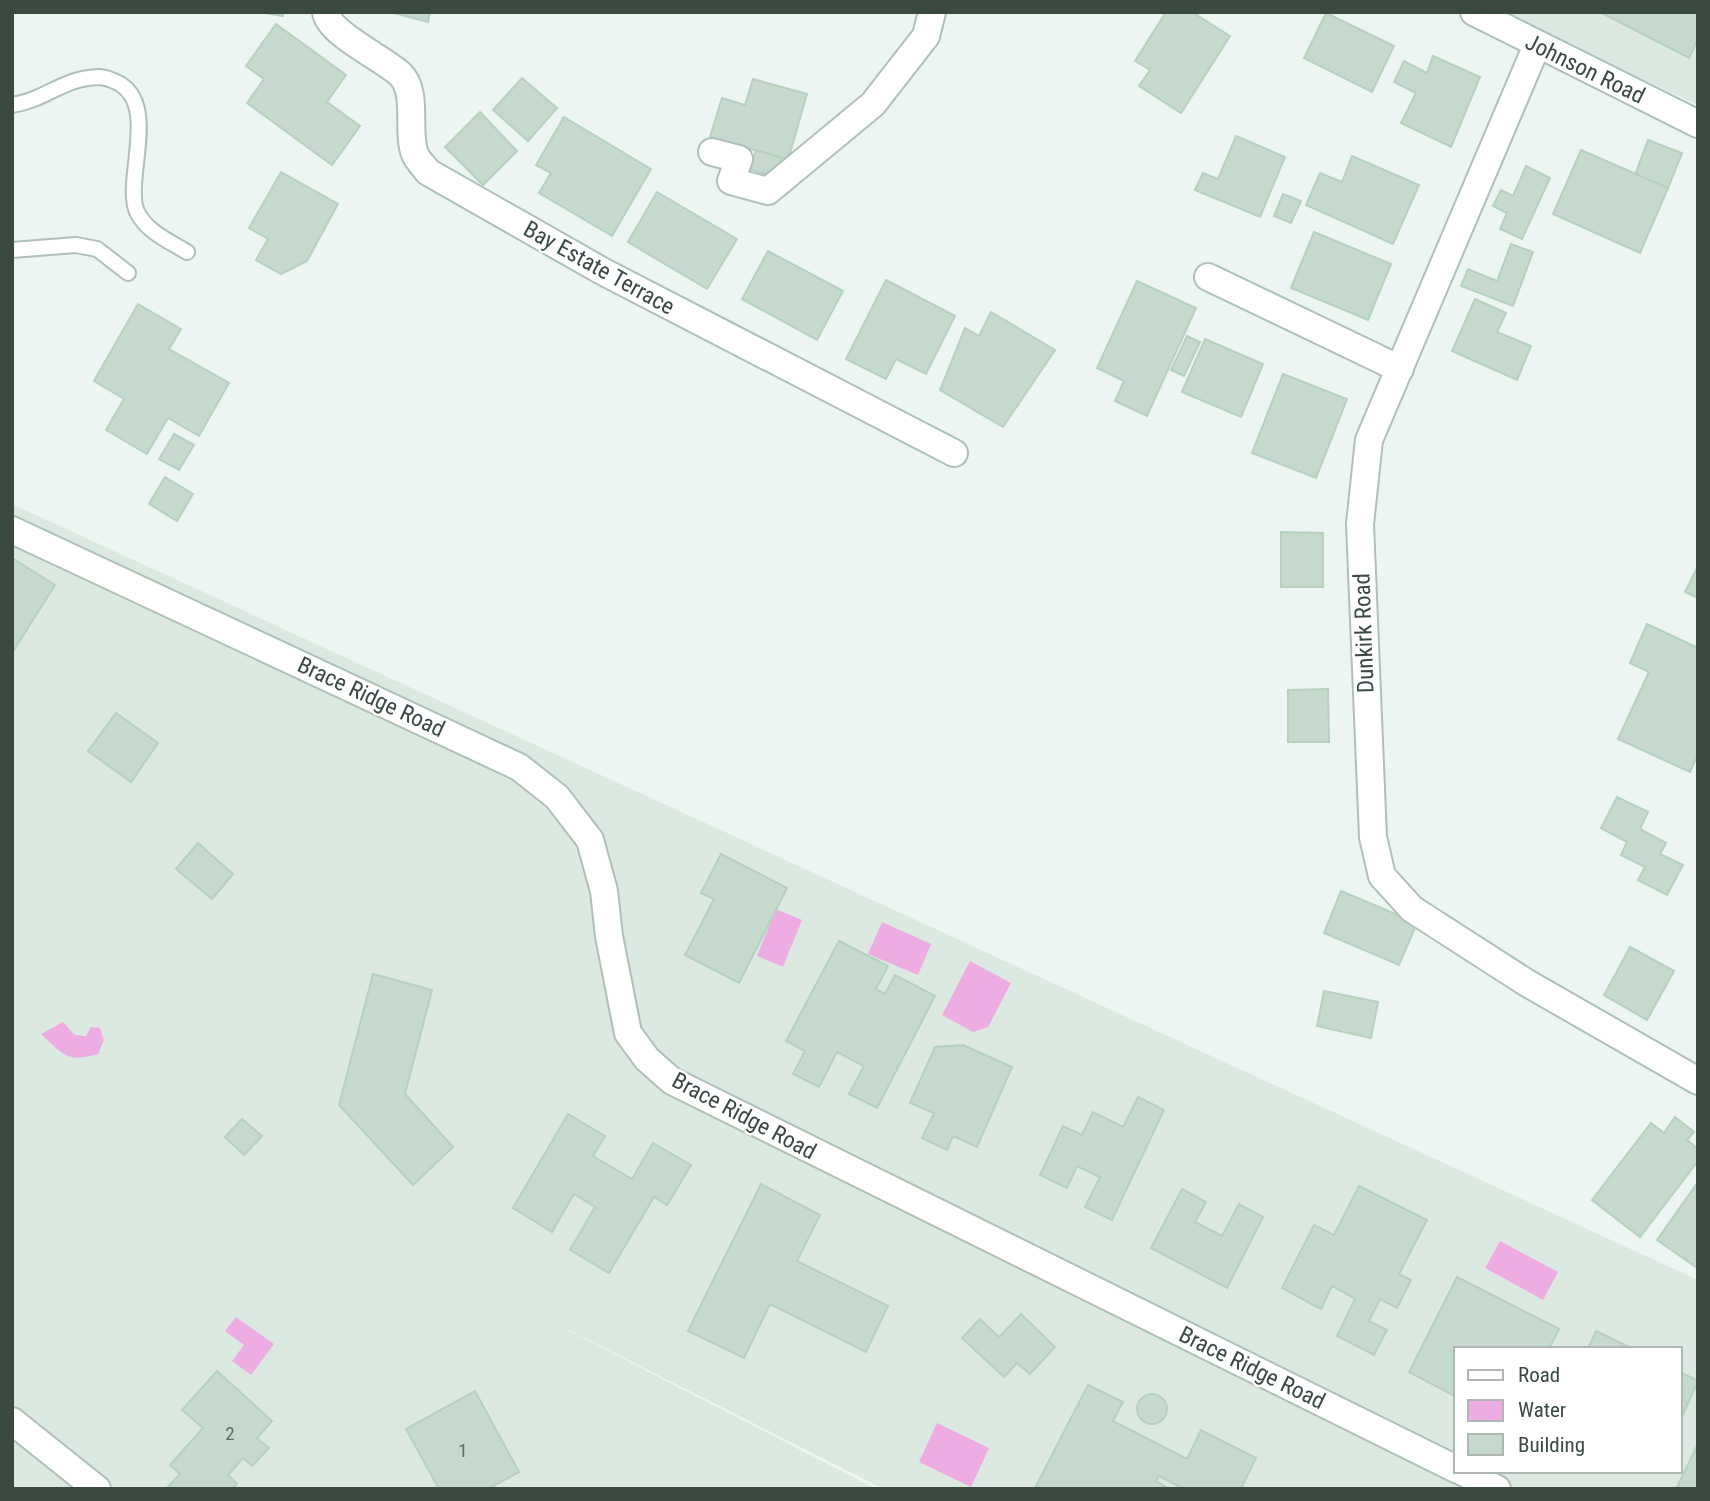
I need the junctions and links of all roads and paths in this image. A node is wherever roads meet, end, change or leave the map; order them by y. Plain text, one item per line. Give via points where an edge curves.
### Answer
1 (326, 12) edge
2 (932, 12) edge
3 (1474, 12) edge
4 (1536, 45) junction
5 (12, 105) edge
6 (1698, 124) edge
7 (712, 152) dead end
8 (12, 250) edge
9 (187, 252) dead end
10 (128, 273) dead end
11 (1208, 277) dead end
12 (1400, 369) junction
13 (954, 453) dead end
14 (12, 530) edge
15 (1698, 1080) edge
16 (12, 1421) edge
17 (1454, 1468) edge
18 (1465, 1473) edge
19 (97, 1489) edge
20 (1497, 1489) edge

1 - 13 street, Bay Estate Terrace via 339,32 403,76 411,100 415,154 428,172 602,271
2 - 7 street via 926,36 873,104 768,191 731,181 739,159
3 - 4 street, Johnson Road
4 - 6 street, Johnson Road
4 - 12 street, Dunkirk Road
5 - 9 lane via 84,78 103,77 123,85 139,121 136,209 156,234
8 - 10 lane via 76,245 97,249
11 - 12 street
12 - 15 street, Dunkirk Road via 1369,440 1360,524 1373,837 1382,876 1412,909 1527,983
14 - 17 street, Brace Ridge Road via 519,767 556,797 590,841 604,891 628,1033 647,1059 672,1081
16 - 19 street
18 - 20 street

